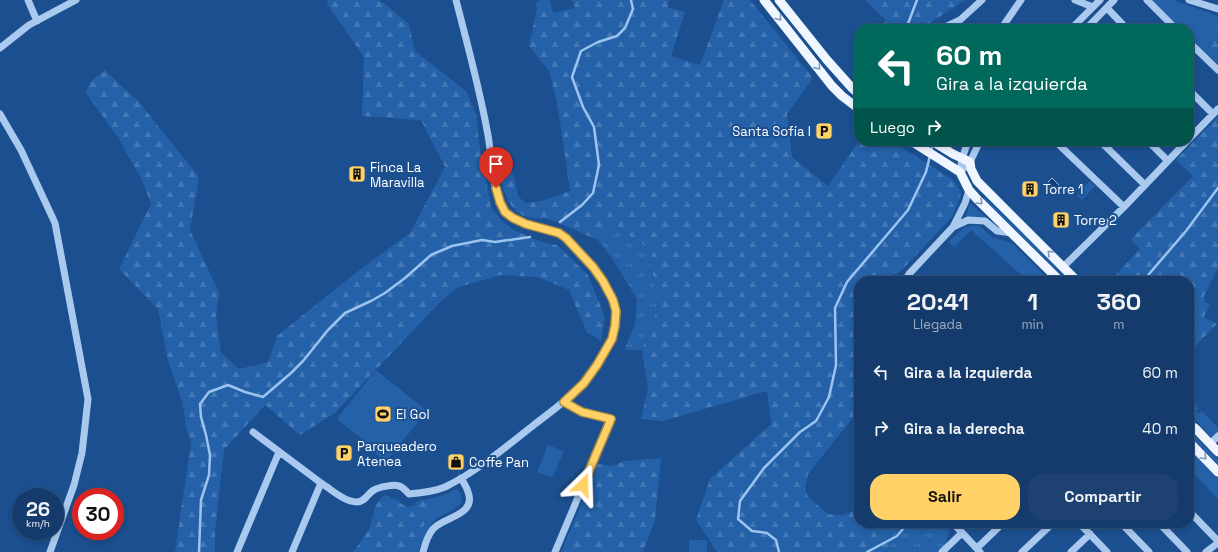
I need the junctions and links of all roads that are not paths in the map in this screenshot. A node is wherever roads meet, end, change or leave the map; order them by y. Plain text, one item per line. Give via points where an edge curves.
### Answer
1 (28, 0) edge
2 (76, 0) edge
3 (456, 0) edge
4 (764, 0) edge
5 (780, 0) edge
6 (982, 0) edge
7 (1021, 0) edge
8 (1075, 0) edge
9 (1100, 0) edge
10 (1114, 0) edge
11 (1147, 0) edge
12 (1189, 0) edge
13 (1214, 6) edge
14 (1093, 7) junction
15 (1106, 8) junction
16 (38, 21) junction
17 (952, 24) edge
18 (1004, 24) edge
19 (1077, 24) edge
20 (1091, 24) edge
21 (1122, 24) edge
22 (1171, 24) edge
23 (1194, 47) edge
24 (0, 48) edge
25 (1218, 70) edge
26 (854, 90) edge
27 (1194, 94) edge
28 (854, 105) edge
29 (1216, 111) edge
30 (0, 114) edge
31 (1194, 133) edge
32 (919, 146) edge
33 (940, 146) edge
34 (967, 146) edge
35 (976, 146) edge
36 (1061, 146) edge
37 (1105, 146) edge
38 (1153, 146) edge
39 (1182, 146) edge
40 (966, 160) junction
41 (1168, 161) junction
42 (960, 172) junction
43 (1145, 185) junction
44 (969, 190) junction
45 (1124, 207) junction
46 (953, 227) junction
47 (1012, 233) junction
48 (1064, 267) junction
49 (908, 276) edge
50 (1055, 276) edge
51 (1072, 276) edge
52 (564, 402) junction
53 (1194, 428) edge
54 (253, 432) dead end
55 (1218, 436) edge
56 (1210, 444) junction
57 (1194, 447) edge
58 (279, 452) junction
59 (1218, 452) edge
60 (1218, 472) edge
61 (461, 478) junction
62 (321, 483) junction
63 (1194, 516) edge
64 (958, 528) edge
65 (998, 528) edge
66 (1048, 528) edge
67 (1086, 528) edge
68 (1126, 528) edge
69 (1164, 528) edge
70 (962, 533) junction
71 (1090, 534) junction
72 (1218, 542) edge
73 (978, 550) edge
74 (50, 552) edge
75 (237, 552) edge
76 (292, 552) edge
77 (423, 552) edge
78 (555, 552) edge
79 (942, 552) edge
80 (1022, 552) edge
81 (1071, 552) edge
82 (1107, 552) edge
83 (1149, 552) edge
84 (1186, 552) edge
85 (1206, 552) edge

1 - 16 street
2 - 16 street
3 - 52 street via 485,119 496,188 505,212 526,224 559,233 566,238 603,281 616,311 612,339 584,383
4 -> 28 main road via 832,86
5 - 26 main road via 826,60
6 - 17 street via 960,20
7 - 18 street
8 - 14 street
9 - 14 street
10 - 15 street
11 - 22 street
12 - 13 street
14 - 19 street
15 - 20 street
15 - 21 street
16 - 24 street
23 - 25 street
27 - 29 street
29 - 31 street
30 - 74 street via 21,150 55,223 88,399 82,452 74,486
32 - 42 main road
33 - 40 main road
34 - 40 street
35 - 40 street
36 - 45 street
37 - 43 street
38 - 41 street
39 - 41 street
40 - 42 street
48 -> 40 main road via 977,181
41 - 43 street
42 - 44 main road
43 - 45 street
44 - 46 street
44 -> 47 main road
45 - 48 street
46 - 47 street via 968,220 984,222 997,231
46 - 49 street
47 - 50 main road
48 - 51 main road
52 - 61 street
52 - 78 street via 582,412 611,419
53 - 56 main road
54 - 58 street
55 - 56 street
56 - 59 main road
57 -> 60 main road
58 - 62 street
58 - 75 street
61 - 62 street via 434,491 409,494 399,486 390,486 374,490 358,502 343,498
61 - 77 street via 470,499 466,509 433,530
62 - 76 street
63 - 72 street
64 - 70 street
65 - 73 street
66 - 80 street
67 - 71 street
68 - 83 street
69 - 84 street
70 - 73 street
70 - 79 street
71 - 81 street
71 - 82 street
72 - 85 street

